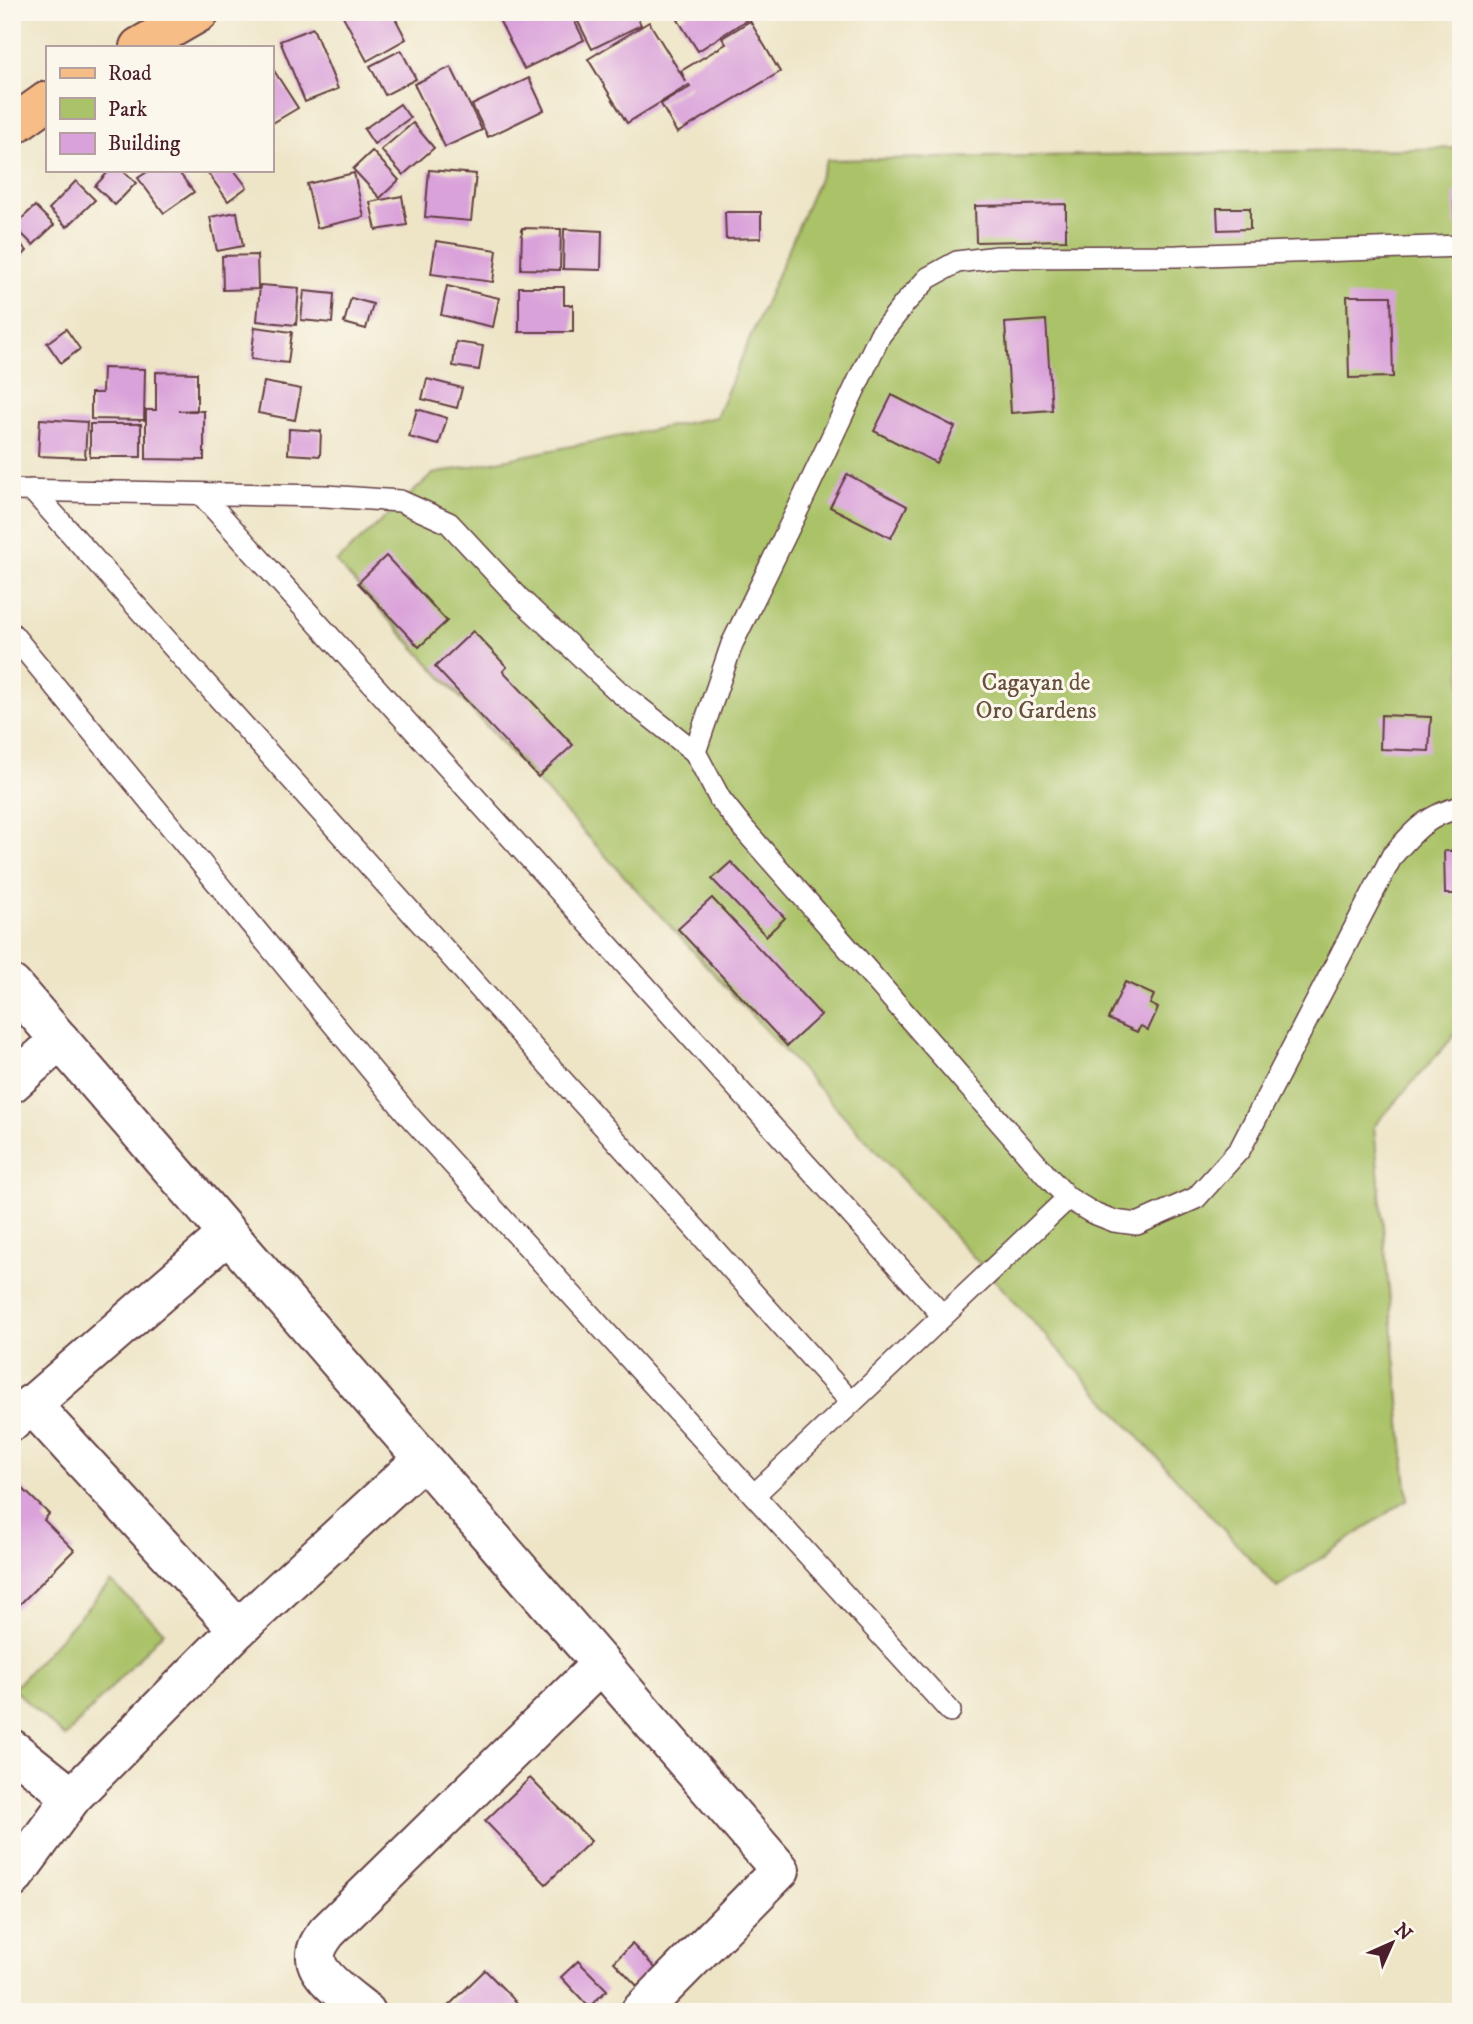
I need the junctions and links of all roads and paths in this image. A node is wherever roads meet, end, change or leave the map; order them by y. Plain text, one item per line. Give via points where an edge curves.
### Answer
1 (200, 12) edge
2 (141, 46) edge
3 (46, 102) edge
4 (12, 126) edge
5 (1461, 246) edge
6 (22, 490) edge
7 (201, 494) junction
8 (12, 634) edge
9 (695, 752) junction
10 (1461, 807) edge
11 (12, 985) edge
12 (60, 1040) junction
13 (12, 1083) edge
14 (1068, 1198) junction
15 (228, 1234) junction
16 (943, 1316) junction
17 (851, 1402) junction
18 (22, 1413) edge
19 (423, 1459) junction
20 (754, 1495) junction
21 (238, 1629) junction
22 (601, 1664) junction
23 (950, 1712) dead end
24 (12, 1749) edge
25 (72, 1797) junction
26 (12, 1880) edge
27 (366, 2012) edge
28 (639, 2012) edge

1 - 2 main road
3 - 4 main road
5 - 9 lane via 997,257 957,262 928,278 880,335 732,644
6 - 7 lane
6 - 17 lane
7 - 9 lane via 400,501 449,523 520,599 608,682
7 - 16 lane
8 - 20 lane via 410,1117
9 - 14 lane via 720,799 743,828
10 - 14 lane via 1443,811 1415,830 1392,856 1240,1149 1196,1198 1138,1224 1114,1221
11 - 12 street
12 - 13 street
12 - 15 street
14 - 16 lane
15 - 18 street
15 - 19 street
16 - 17 lane
17 - 20 lane
18 - 21 street
19 - 21 street
19 - 22 street
20 - 23 lane
21 - 25 street
22 - 27 street via 318,1944 316,1959 323,1974
22 - 28 street via 780,1870
24 - 25 street
25 - 26 street

